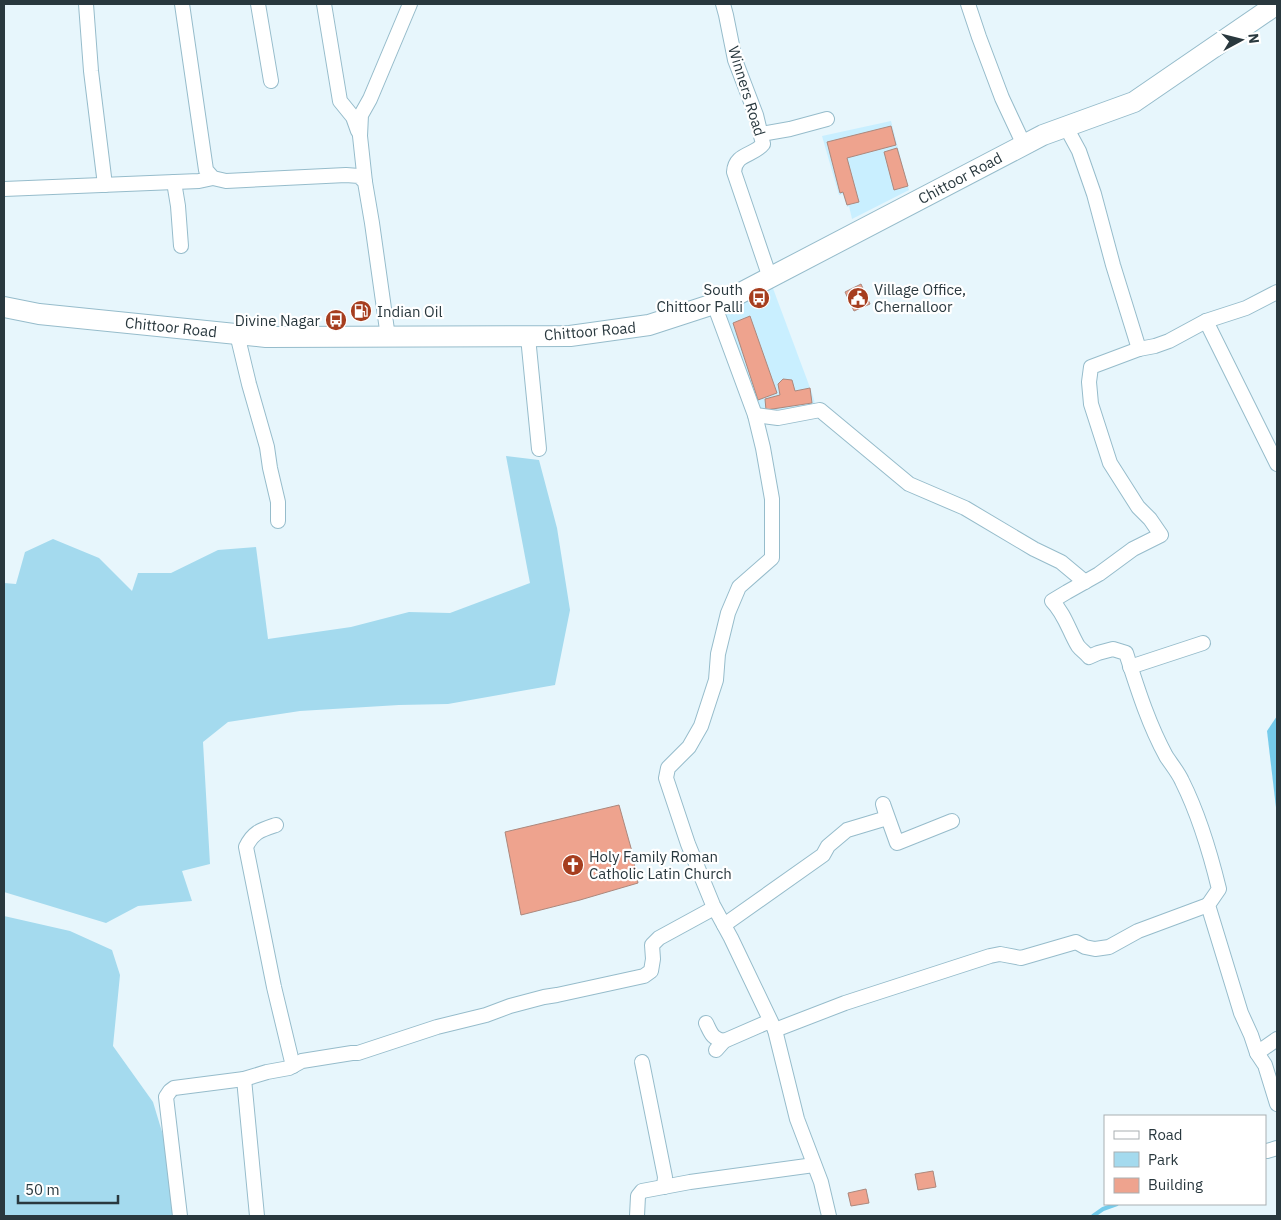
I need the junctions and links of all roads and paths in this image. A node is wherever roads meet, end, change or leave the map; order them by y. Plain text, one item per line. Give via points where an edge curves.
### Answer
1 (86, 4) edge
2 (182, 4) edge
3 (258, 4) edge
4 (324, 4) edge
5 (410, 4) edge
6 (723, 4) edge
7 (968, 4) edge
8 (1277, 4) edge
9 (271, 81) dead end
10 (827, 119) dead end
11 (1066, 127) junction
12 (761, 134) junction
13 (360, 136) junction
14 (1024, 145) junction
15 (213, 178) junction
16 (174, 182) junction
17 (365, 182) junction
18 (105, 184) junction
19 (4, 189) edge
20 (181, 246) dead end
21 (770, 278) junction
22 (1277, 292) edge
23 (714, 304) junction
24 (4, 307) edge
25 (1206, 321) junction
26 (237, 334) junction
27 (388, 337) junction
28 (528, 337) junction
29 (1139, 349) junction
30 (755, 415) junction
31 (538, 449) dead end
32 (1277, 464) edge
33 (278, 521) dead end
34 (1086, 582) junction
35 (1203, 643) dead end
36 (1130, 668) junction
37 (952, 821) dead end
38 (276, 825) dead end
39 (1208, 906) junction
40 (714, 908) junction
41 (724, 925) junction
42 (706, 1023) dead end
43 (772, 1025) junction
44 (1277, 1040) edge
45 (1256, 1053) junction
46 (642, 1062) dead end
47 (293, 1066) junction
48 (244, 1079) junction
49 (1277, 1104) edge
50 (814, 1165) junction
51 (664, 1186) junction
52 (180, 1216) edge
53 (257, 1216) edge
54 (637, 1216) edge
55 (829, 1216) edge

1 - 18 street
2 - 15 street via 206,170
3 - 9 street
4 - 13 street via 340,101 353,117
5 - 13 street via 361,115
6 - 12 street, Winners Road via 735,60
7 - 14 street via 1002,98
8 - 11 main road, Chittoor Road via 1134,102
10 - 12 street
11 - 14 main road, Chittoor Road
11 - 29 street via 1079,151 1094,194
12 - 21 street, Winners Road via 763,144 740,158 735,163 734,172
13 - 17 street
14 - 21 main road, Chittoor Road
15 - 16 street
15 - 17 street via 226,181 346,175 358,176
16 - 18 street
16 - 20 street
17 - 27 street
18 - 19 street
21 - 23 main road, Chittoor Road
22 - 25 street via 1246,308
23 - 28 main road, Chittoor Road via 649,326 570,336
23 - 30 street
24 - 26 main road, Chittoor Road via 39,314
25 - 29 street via 1169,341
25 - 32 street
26 - 27 main road, Chittoor Road
26 - 33 street via 267,447 278,502
27 - 28 main road, Chittoor Road
28 - 31 street
29 - 34 street via 1091,367 1090,398 1110,463 1138,507 1161,535 1133,549
30 - 34 street via 778,418 820,410 909,484 965,508 1061,562
30 - 40 street via 772,499 772,558 739,587 728,613 718,654 716,680 701,726 689,747 668,768 666,778
34 - 36 street via 1052,601 1089,657 1114,649 1126,653
35 - 36 street
36 - 39 street via 1166,756 1182,779 1211,856 1219,889
37 - 41 street via 897,843 883,804 888,818 847,830 828,846 822,856
38 - 47 street via 259,831 246,847
39 - 43 street via 1138,930 1109,946 1095,949 1076,942 1021,958 1000,954 990,956
39 - 45 street
40 - 41 street
40 - 47 street via 656,941 652,945 651,971 644,976 544,997 358,1052 302,1061
41 - 43 street
42 - 43 street via 720,1045
43 - 50 street
44 - 45 street
45 - 49 street via 1265,1065
46 - 51 street via 665,1177
47 - 48 street
48 - 52 street via 174,1088 166,1097
48 - 53 street
50 - 51 street
50 - 55 street
51 - 54 street via 642,1191 638,1196

